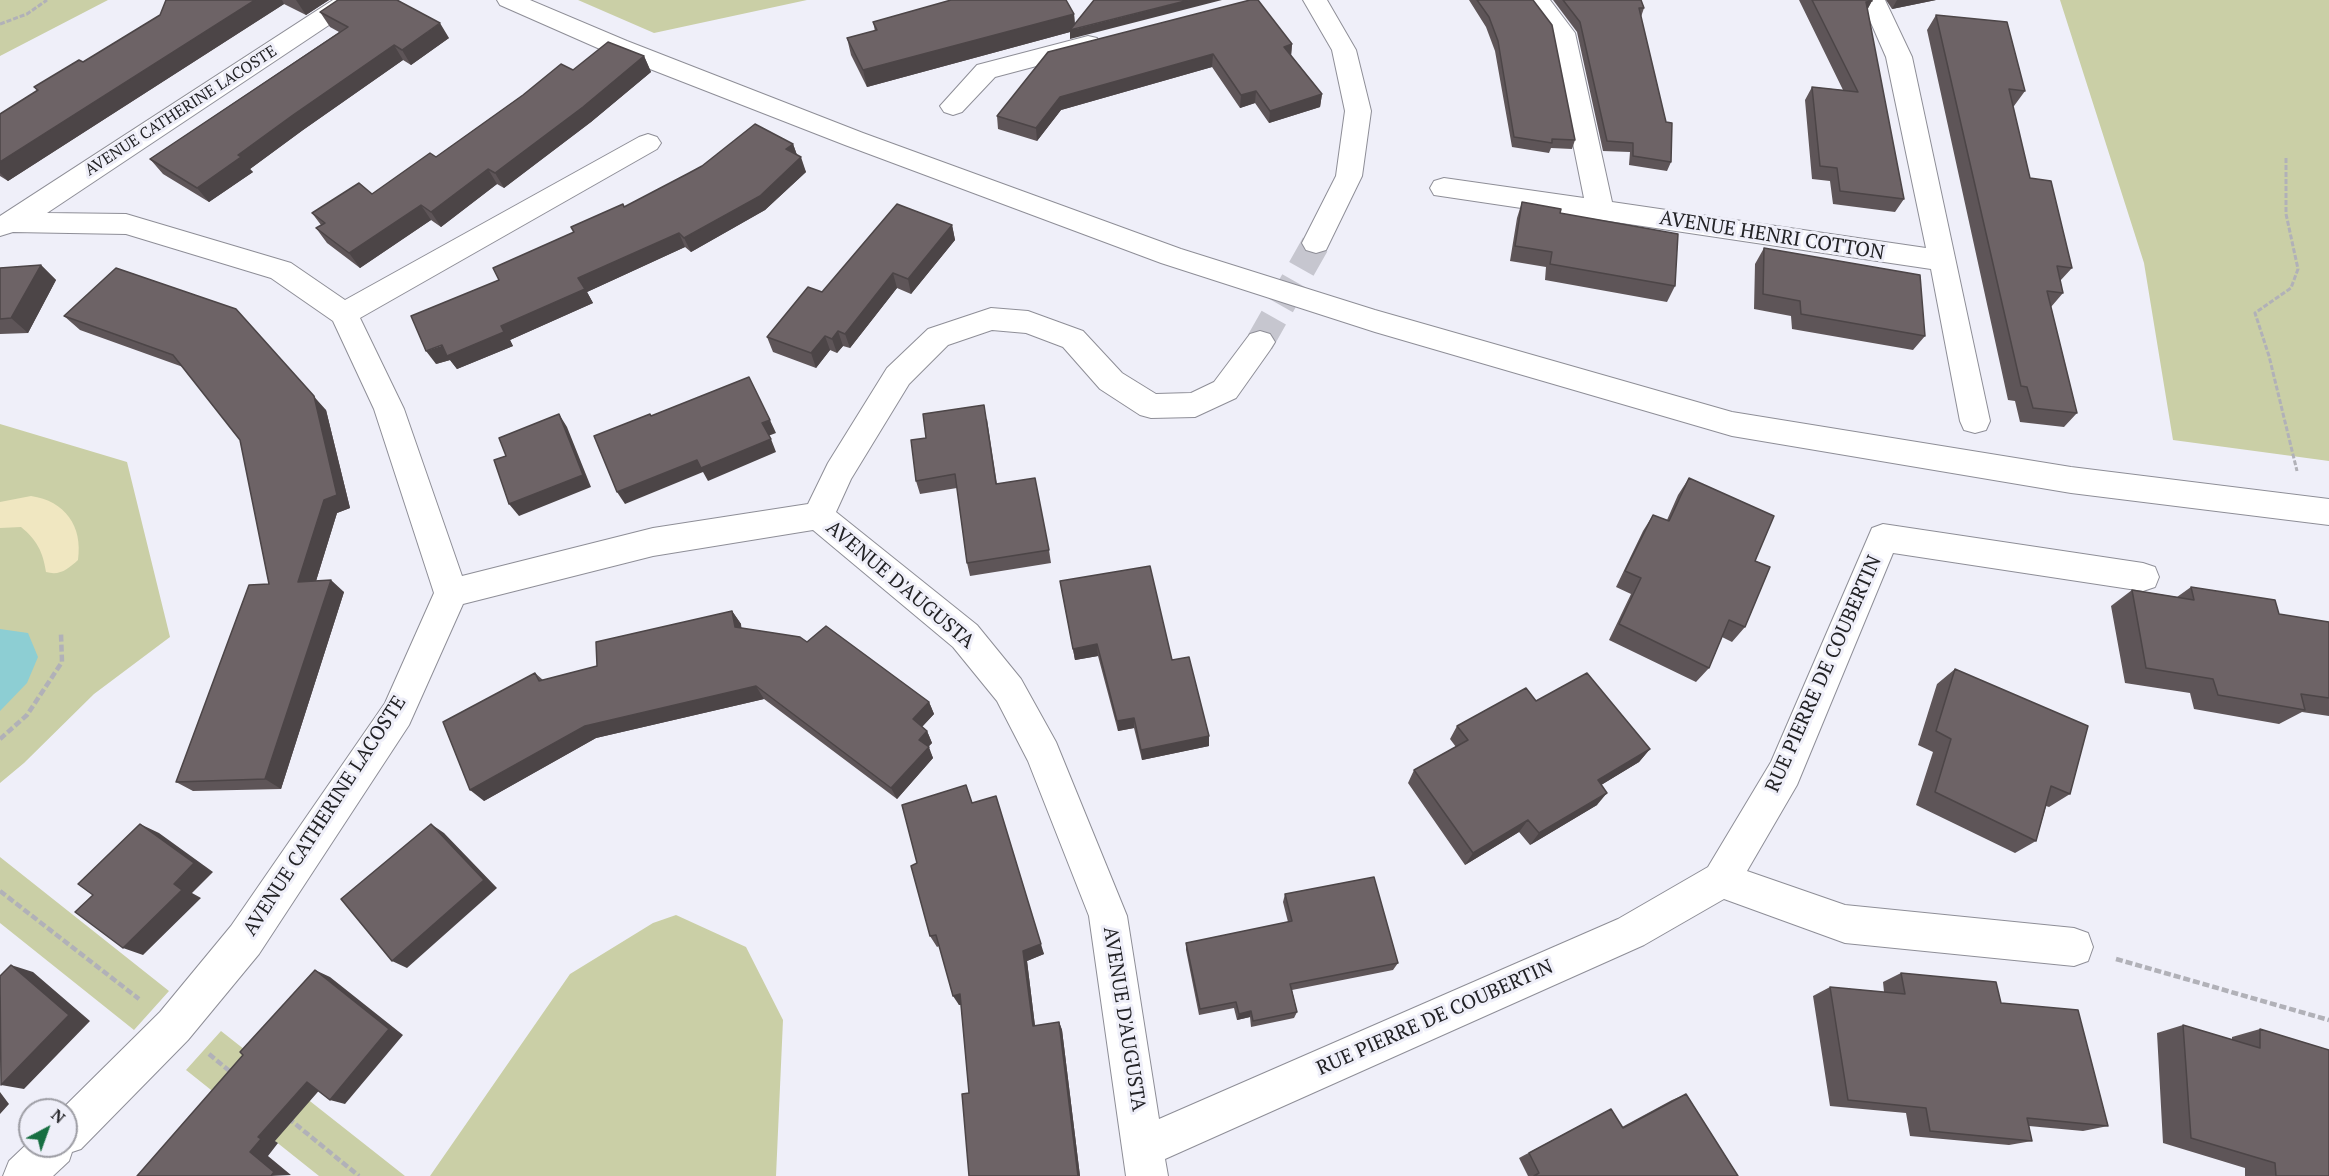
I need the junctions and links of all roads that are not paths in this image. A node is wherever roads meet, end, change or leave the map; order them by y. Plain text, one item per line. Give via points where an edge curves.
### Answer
1 (350, 0) edge
2 (509, 0) edge
3 (1315, 0) edge
4 (1537, 0) edge
5 (1873, 0) edge
6 (1112, 38) edge
7 (953, 106) dead end
8 (648, 143) dead end
9 (1444, 188) dead end
10 (1600, 210) junction
11 (7, 224) edge
12 (1316, 243) tunnel mouth
13 (1943, 261) junction
14 (344, 314) junction
15 (1260, 342) tunnel mouth
16 (1975, 421) dead end
17 (2329, 512) edge
18 (818, 516) junction
19 (2143, 577) dead end
20 (451, 593) junction
21 (1721, 880) junction
22 (2074, 947) road end
23 (78, 1122) edge
24 (42, 1158) edge
25 (1146, 1161) edge
26 (24, 1176) edge

1 - 11 street, AVENUE CATHERINE LACOSTE
2 - 17 street via 854,139 1171,256 1375,321 1732,424 2071,480
3 - 12 street via 1344,50 1358,111 1349,176
4 - 10 street via 1563,33
5 - 13 street via 1899,57
6 - 7 street via 986,71
8 - 14 street
9 - 10 street, AVENUE HENRI COTTON
10 - 13 street, AVENUE HENRI COTTON
11 - 14 street, AVENUE CATHERINE LACOSTE via 126,224 281,270
13 - 16 street
14 - 20 street, AVENUE CATHERINE LACOSTE via 389,409
15 - 18 street via 1225,390 1195,405 1152,406 1111,381 1073,339 1028,322 991,319 938,337 898,376 839,472
18 - 20 street, AVENUE D'AUGUSTA via 653,542
18 - 25 street, AVENUE D'AUGUSTA via 965,636 1009,690 1029,726 1108,916
19 - 21 street, RUE PIERRE DE COUBERTIN via 1883,538 1784,773
20 - 23 street, AVENUE CATHERINE LACOSTE via 397,714 245,940 174,1026
21 - 22 street via 1845,924
21 - 25 street, RUE PIERRE DE COUBERTIN via 1631,932
24 - 26 street

